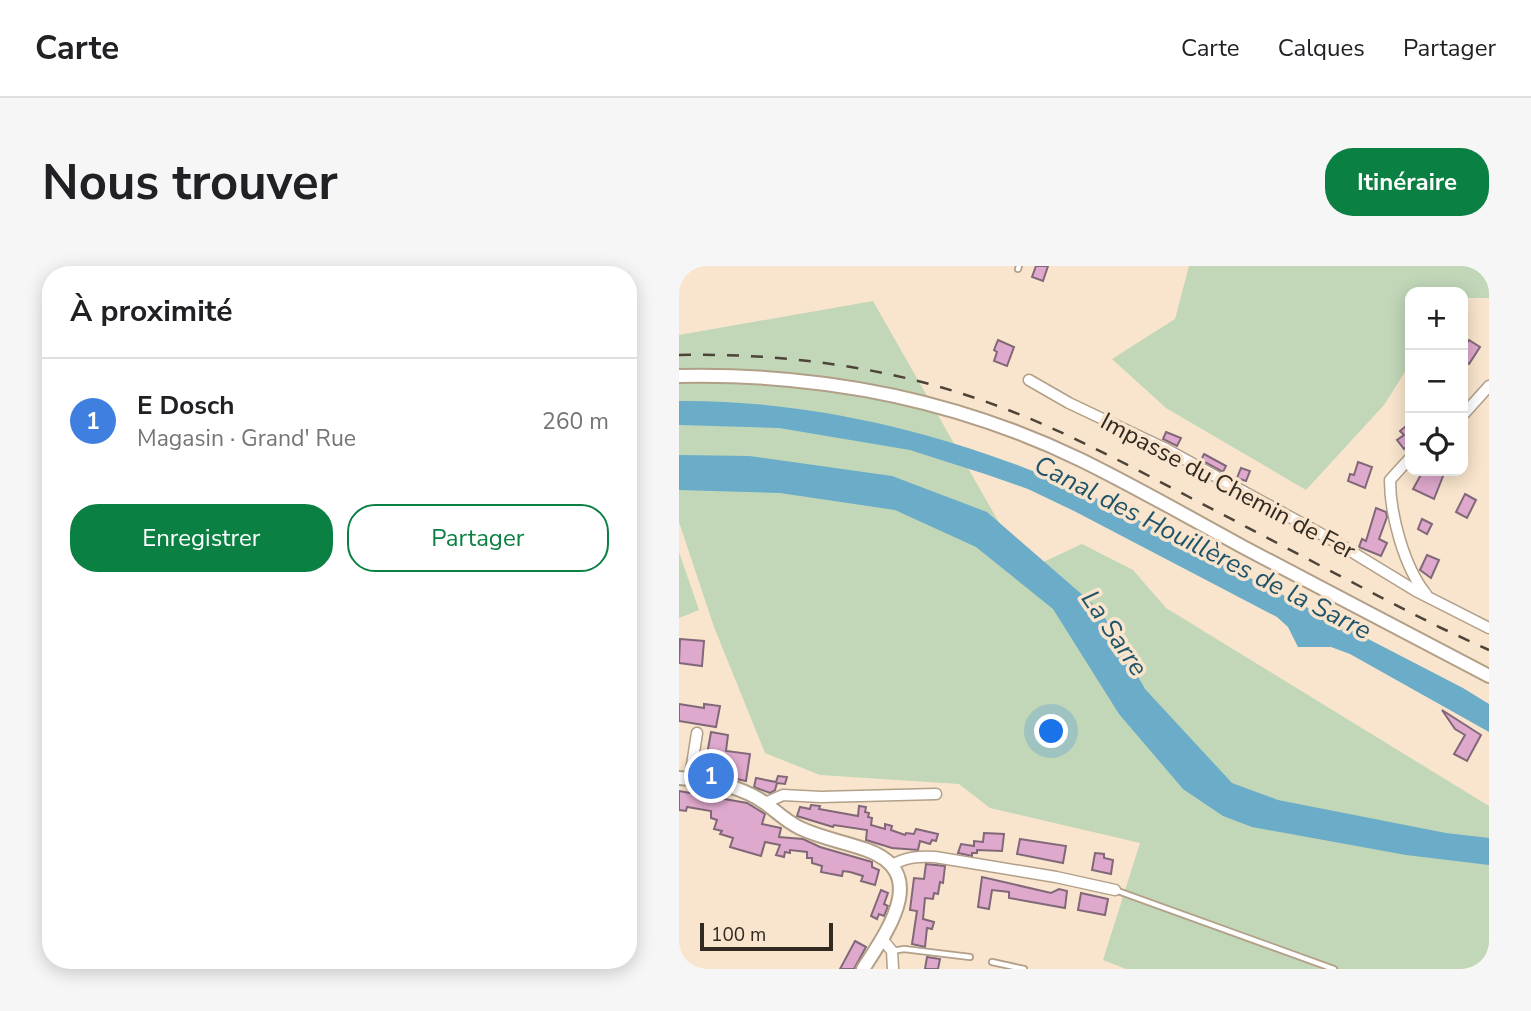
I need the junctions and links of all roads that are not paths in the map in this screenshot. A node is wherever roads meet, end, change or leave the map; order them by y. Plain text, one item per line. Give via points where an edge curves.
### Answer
1 (679, 376) edge
2 (1029, 380) dead end
3 (1489, 386) edge
4 (1465, 413) edge
5 (1405, 464) edge
6 (1427, 594) junction
7 (1489, 628) edge
8 (1489, 676) edge
9 (697, 733) dead end
10 (684, 778) edge
11 (936, 794) dead end
12 (765, 803) junction
13 (892, 865) junction
14 (1115, 890) joint
15 (883, 940) junction
16 (892, 951) junction
17 (970, 957) dead end
18 (992, 962) dead end
19 (863, 969) edge
20 (893, 969) edge
21 (1024, 969) edge
22 (1334, 969) edge

1 - 8 street via 757,377 848,387 971,416 1021,434 1079,459
2 - 6 street, Impasse du Chemin de Fer via 1164,447
3 - 4 street
5 - 6 street via 1390,480 1390,499 1409,564
6 - 7 street, Impasse du Chemin de Fer
9 - 10 street
10 - 12 street via 722,784
11 - 12 street via 783,795
12 - 13 street via 802,829 869,850
13 - 14 street via 917,856 935,858
13 - 15 street via 900,896
14 - 22 lane
15 - 16 street
15 - 19 street
16 - 17 lane
16 - 20 street
18 - 21 lane

